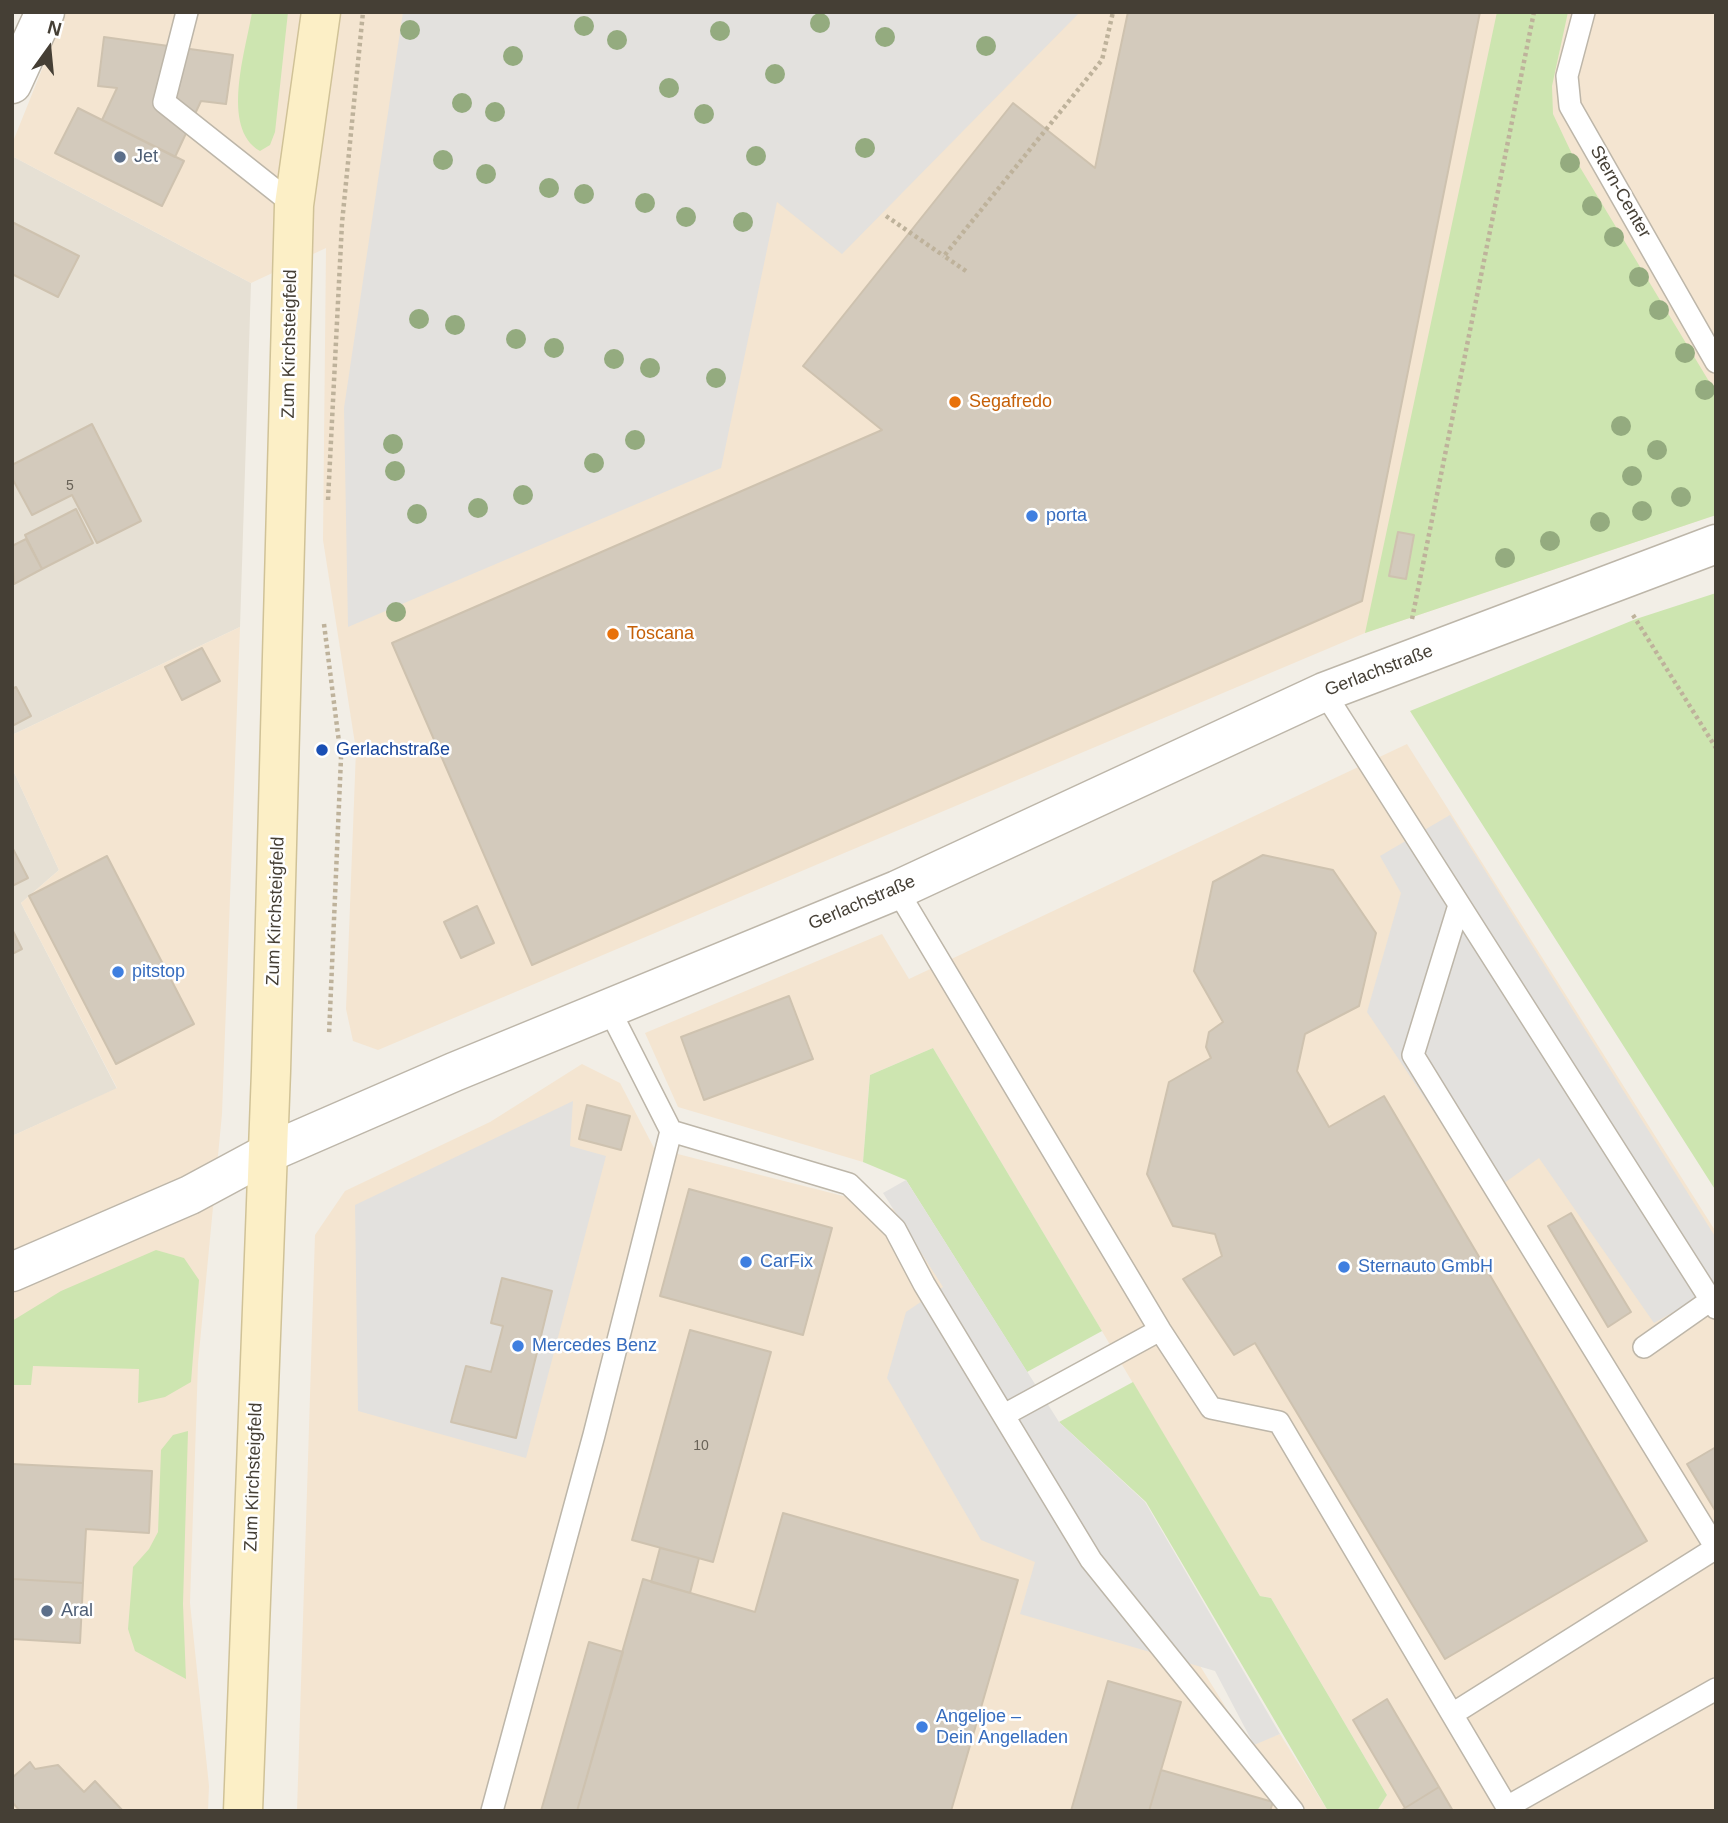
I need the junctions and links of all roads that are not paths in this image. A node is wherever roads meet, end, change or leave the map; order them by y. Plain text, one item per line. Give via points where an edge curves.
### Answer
1 (45, 12) edge
2 (187, 12) edge
3 (321, 12) edge
4 (1584, 12) edge
5 (12, 84) edge
6 (294, 205) junction
7 (1716, 362) edge
8 (1716, 544) edge
9 (1324, 692) junction
10 (897, 890) junction
11 (1458, 905) junction
12 (608, 1007) junction
13 (671, 1131) junction
14 (268, 1153) junction
15 (12, 1272) edge
16 (1713, 1304) edge
17 (1160, 1330) junction
18 (1644, 1347) dead end
19 (1004, 1415) junction
20 (1716, 1689) edge
21 (1454, 1713) junction
22 (1506, 1809) edge
23 (243, 1811) edge
24 (492, 1811) edge
25 (1293, 1811) edge

1 - 5 street
2 - 6 lane via 164,102
3 - 6 street, Zum Kirchsteigfeld
4 - 7 lane, Stern-Center via 1567,76 1570,106
6 - 14 street, Zum Kirchsteigfeld
8 - 9 street, Gerlachstraße
9 - 10 street, Gerlachstraße
9 - 11 lane
10 - 12 street, Gerlachstraße
10 - 17 lane
11 - 16 lane
11 - 21 lane via 1413,1055 1716,1548
12 - 13 lane
12 - 14 street, Gerlachstraße
13 - 19 lane via 849,1184 895,1229
13 - 24 lane
14 - 15 street, Gerlachstraße via 190,1195
14 - 23 street, Zum Kirchsteigfeld
16 - 18 lane
17 - 19 lane
17 - 21 lane via 1211,1408 1279,1422
19 - 25 lane via 1091,1560
20 - 22 lane
21 - 22 lane

